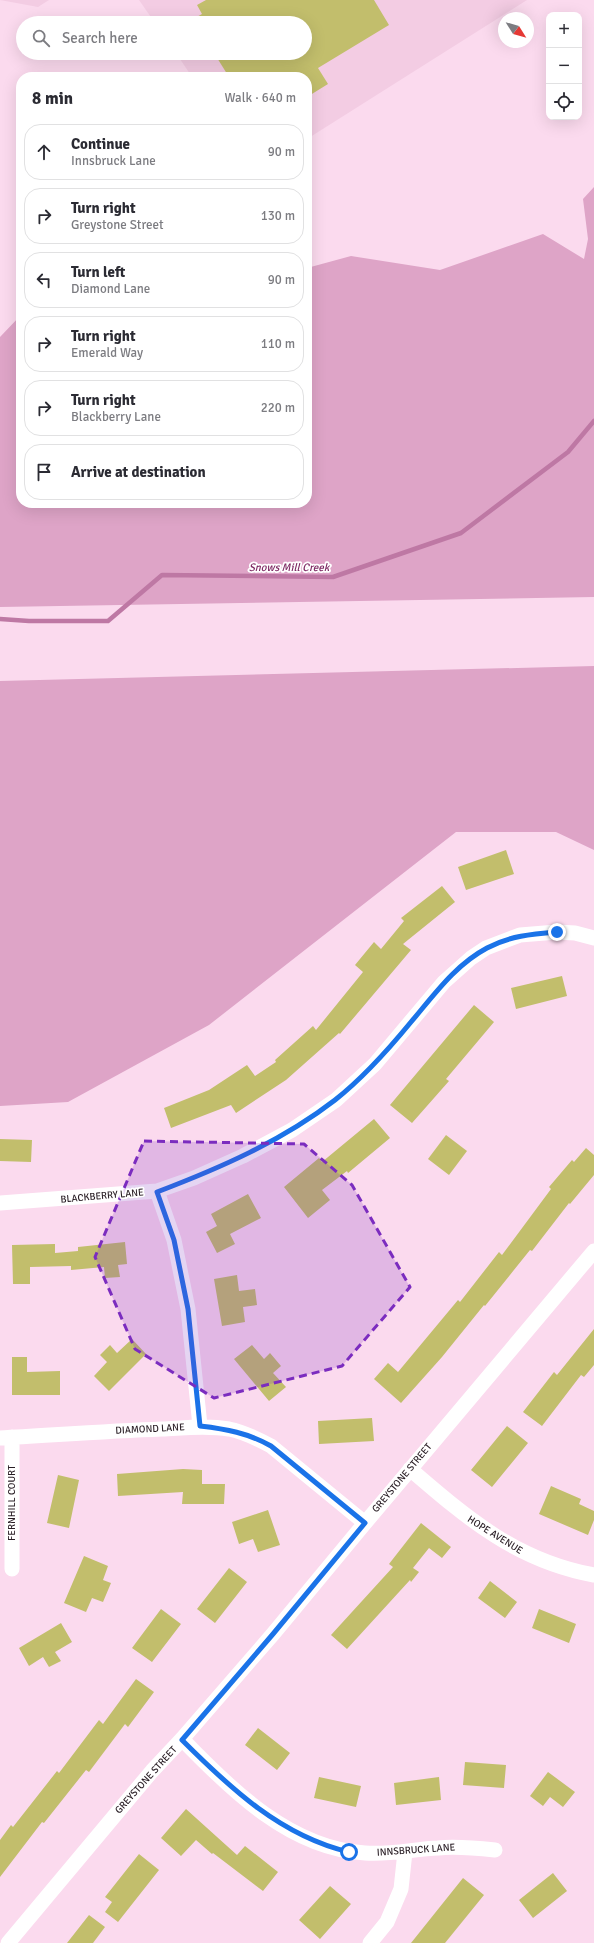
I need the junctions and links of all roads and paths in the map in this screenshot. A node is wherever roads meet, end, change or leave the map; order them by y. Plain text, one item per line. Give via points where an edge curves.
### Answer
1 (594, 938) edge
2 (157, 1192) junction
3 (0, 1203) edge
4 (594, 1251) edge
5 (200, 1426) junction
6 (6, 1437) edge
7 (410, 1469) junction
8 (365, 1523) junction
9 (12, 1569) dead end
10 (594, 1576) edge
11 (182, 1740) junction
12 (495, 1850) dead end
13 (405, 1852) junction
14 (8, 1943) edge
15 (370, 1943) edge

1 - 2 street, BLACKBERRY LANE via 557,932 520,935 486,948 444,982 375,1064 336,1100 292,1130 243,1156
2 - 3 street, BLACKBERRY LANE
2 - 5 street via 174,1240 188,1309
4 - 7 street, GREYSTONE STREET
5 - 6 street, DIAMOND LANE
5 - 8 street, DIAMOND LANE via 229,1429 271,1446
6 - 9 street, FERNHILL COURT
7 - 8 street, GREYSTONE STREET
7 - 10 street, HOPE AVENUE via 461,1512 505,1542 536,1559
8 - 11 street, GREYSTONE STREET
11 - 13 street, INNSBRUCK LANE via 240,1794 297,1834 325,1846 349,1852
11 - 14 street, GREYSTONE STREET via 152,1771
12 - 13 street, INNSBRUCK LANE via 461,1847
13 - 15 street via 401,1889 387,1922

